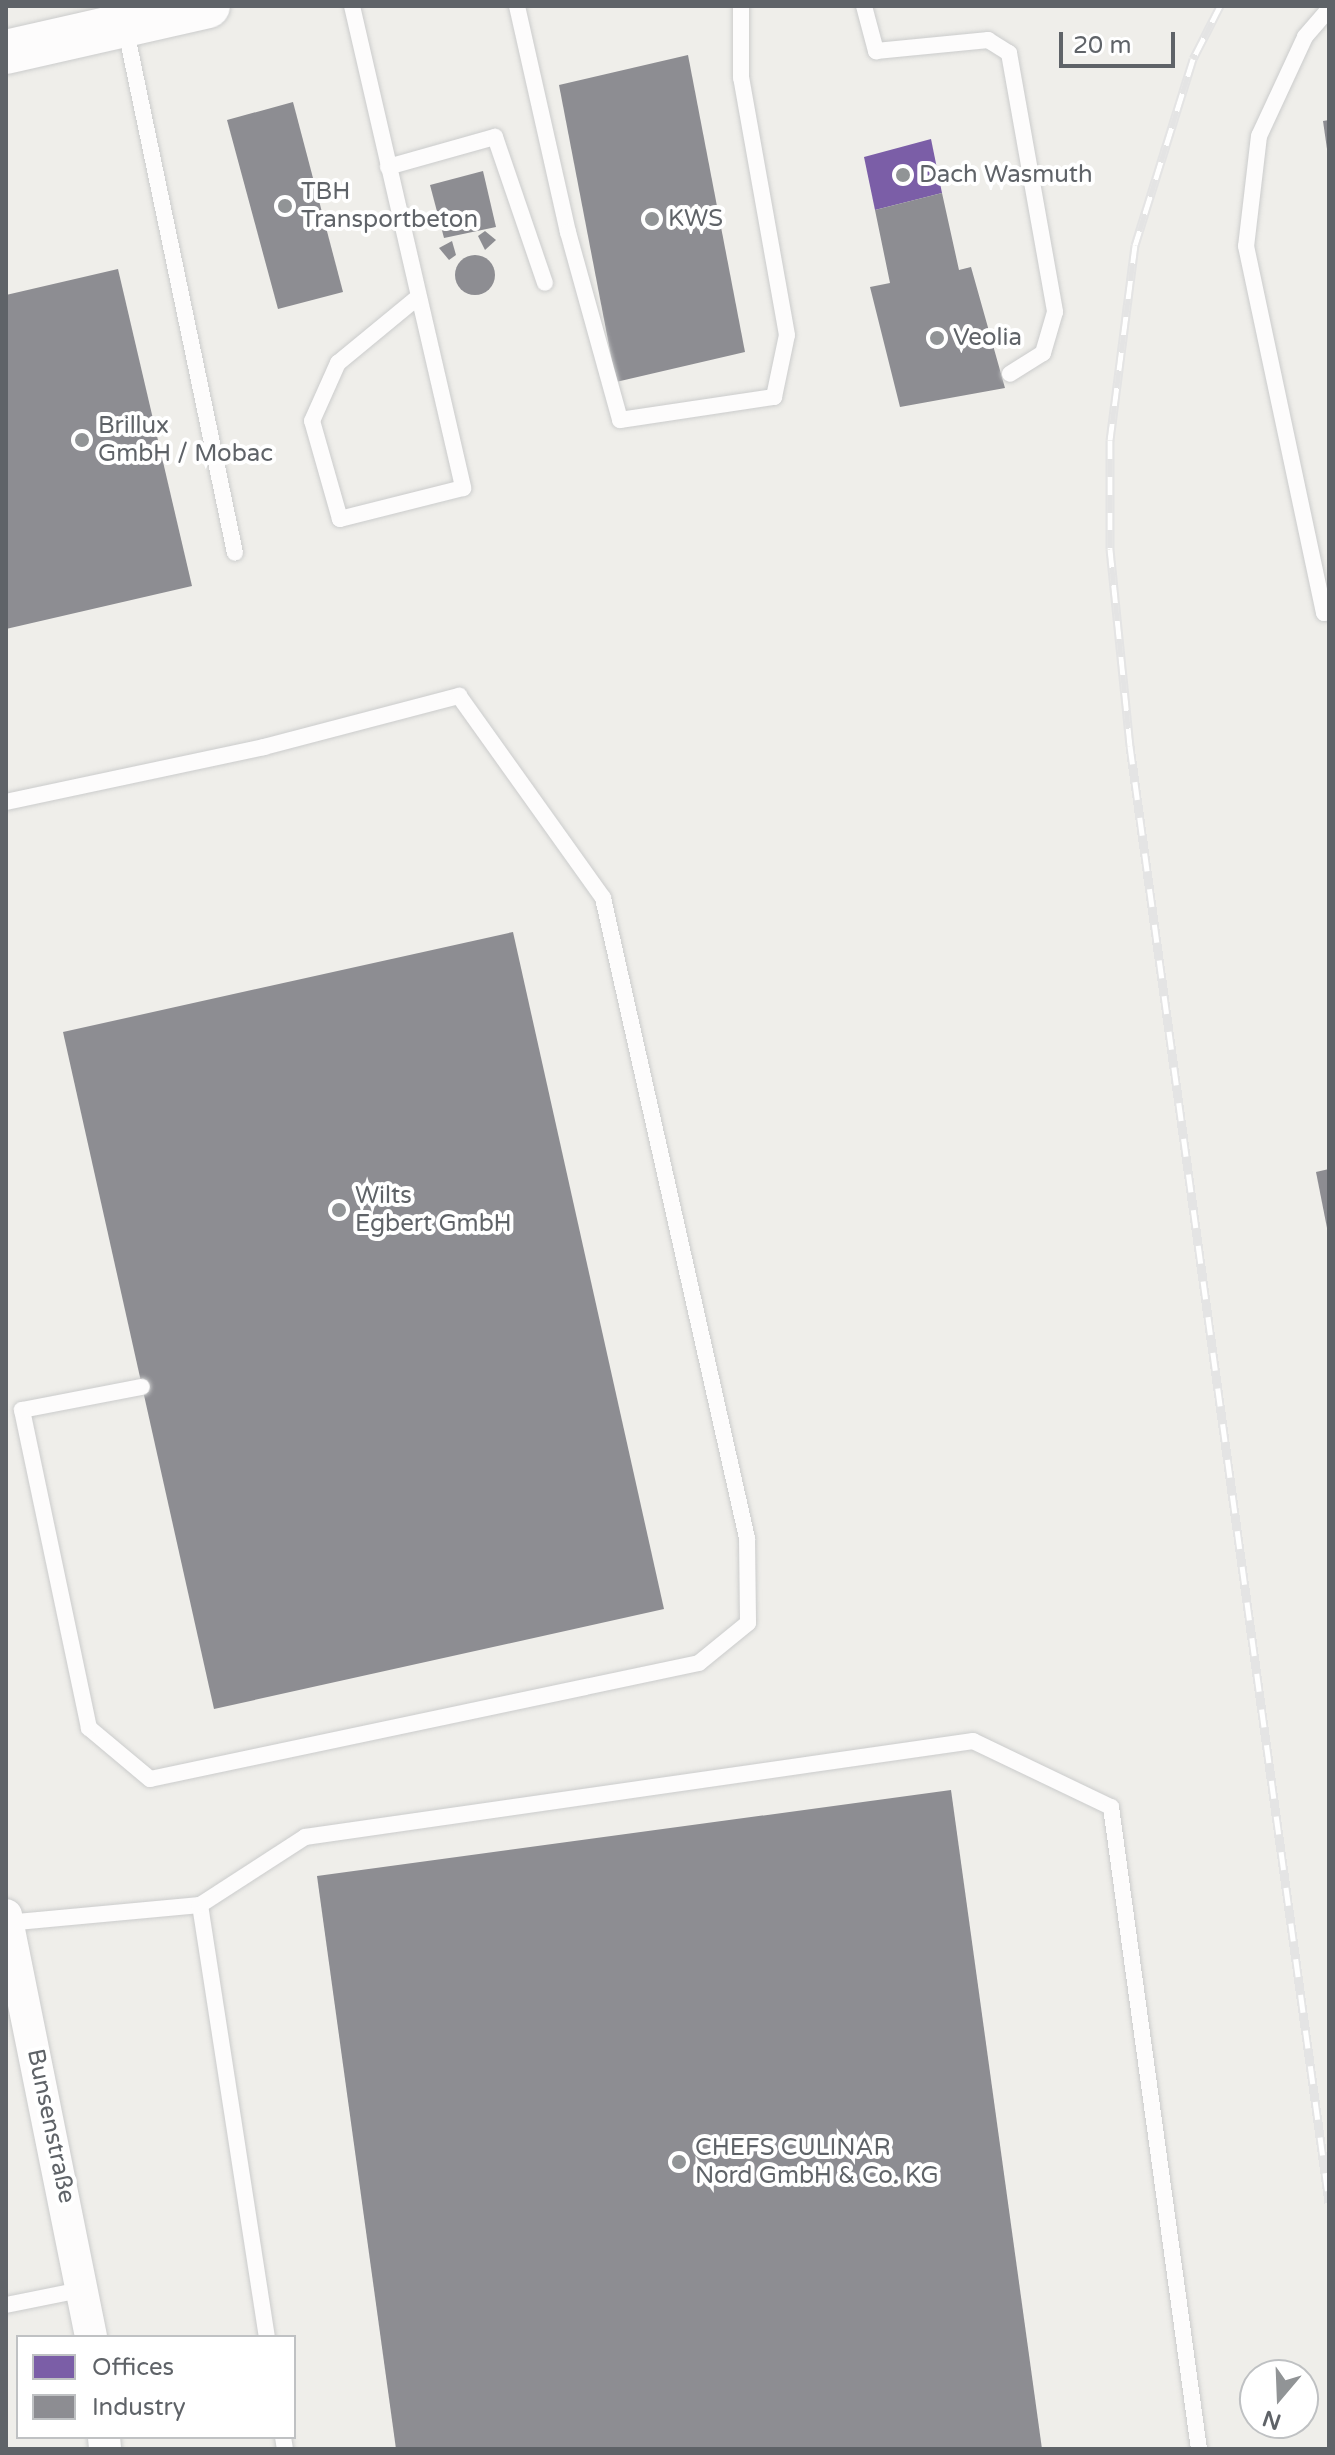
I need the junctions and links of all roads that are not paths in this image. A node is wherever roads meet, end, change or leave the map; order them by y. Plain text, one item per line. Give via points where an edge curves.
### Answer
1 (208, 6) edge
2 (352, 6) edge
3 (517, 6) edge
4 (741, 6) edge
5 (864, 6) edge
6 (1329, 9) edge
7 (125, 25) junction
8 (6, 52) edge
9 (388, 167) junction
10 (545, 283) dead end
11 (418, 297) junction
12 (1010, 374) dead end
13 (235, 553) dead end
14 (1329, 612) edge
15 (6, 802) edge
16 (142, 1387) dead end
17 (200, 1905) junction
18 (7, 1920) edge
19 (85, 2289) junction
20 (6, 2305) edge
21 (91, 2335) edge
22 (267, 2335) edge
23 (1199, 2449) edge

1 - 7 street
2 - 9 lane
3 - 4 lane via 568,232 620,420 774,397 787,335 741,78
5 - 12 lane via 876,51 988,40 1009,53 1055,312 1043,353
6 - 14 lane via 1305,37 1259,136 1246,246 1324,613
7 - 8 street
7 - 13 lane
9 - 10 lane via 495,137
9 - 11 lane
11 - 11 lane via 338,363 312,421 340,519 463,488
15 - 16 lane via 264,747 459,696 603,898 747,1538 748,1623 699,1663 150,1779 89,1728 22,1410
17 - 18 lane
17 - 22 lane
17 - 23 lane via 305,1837 973,1741 1111,1807
18 - 19 street, Bunsenstraße
19 - 20 lane
19 - 21 street, Bunsenstraße

